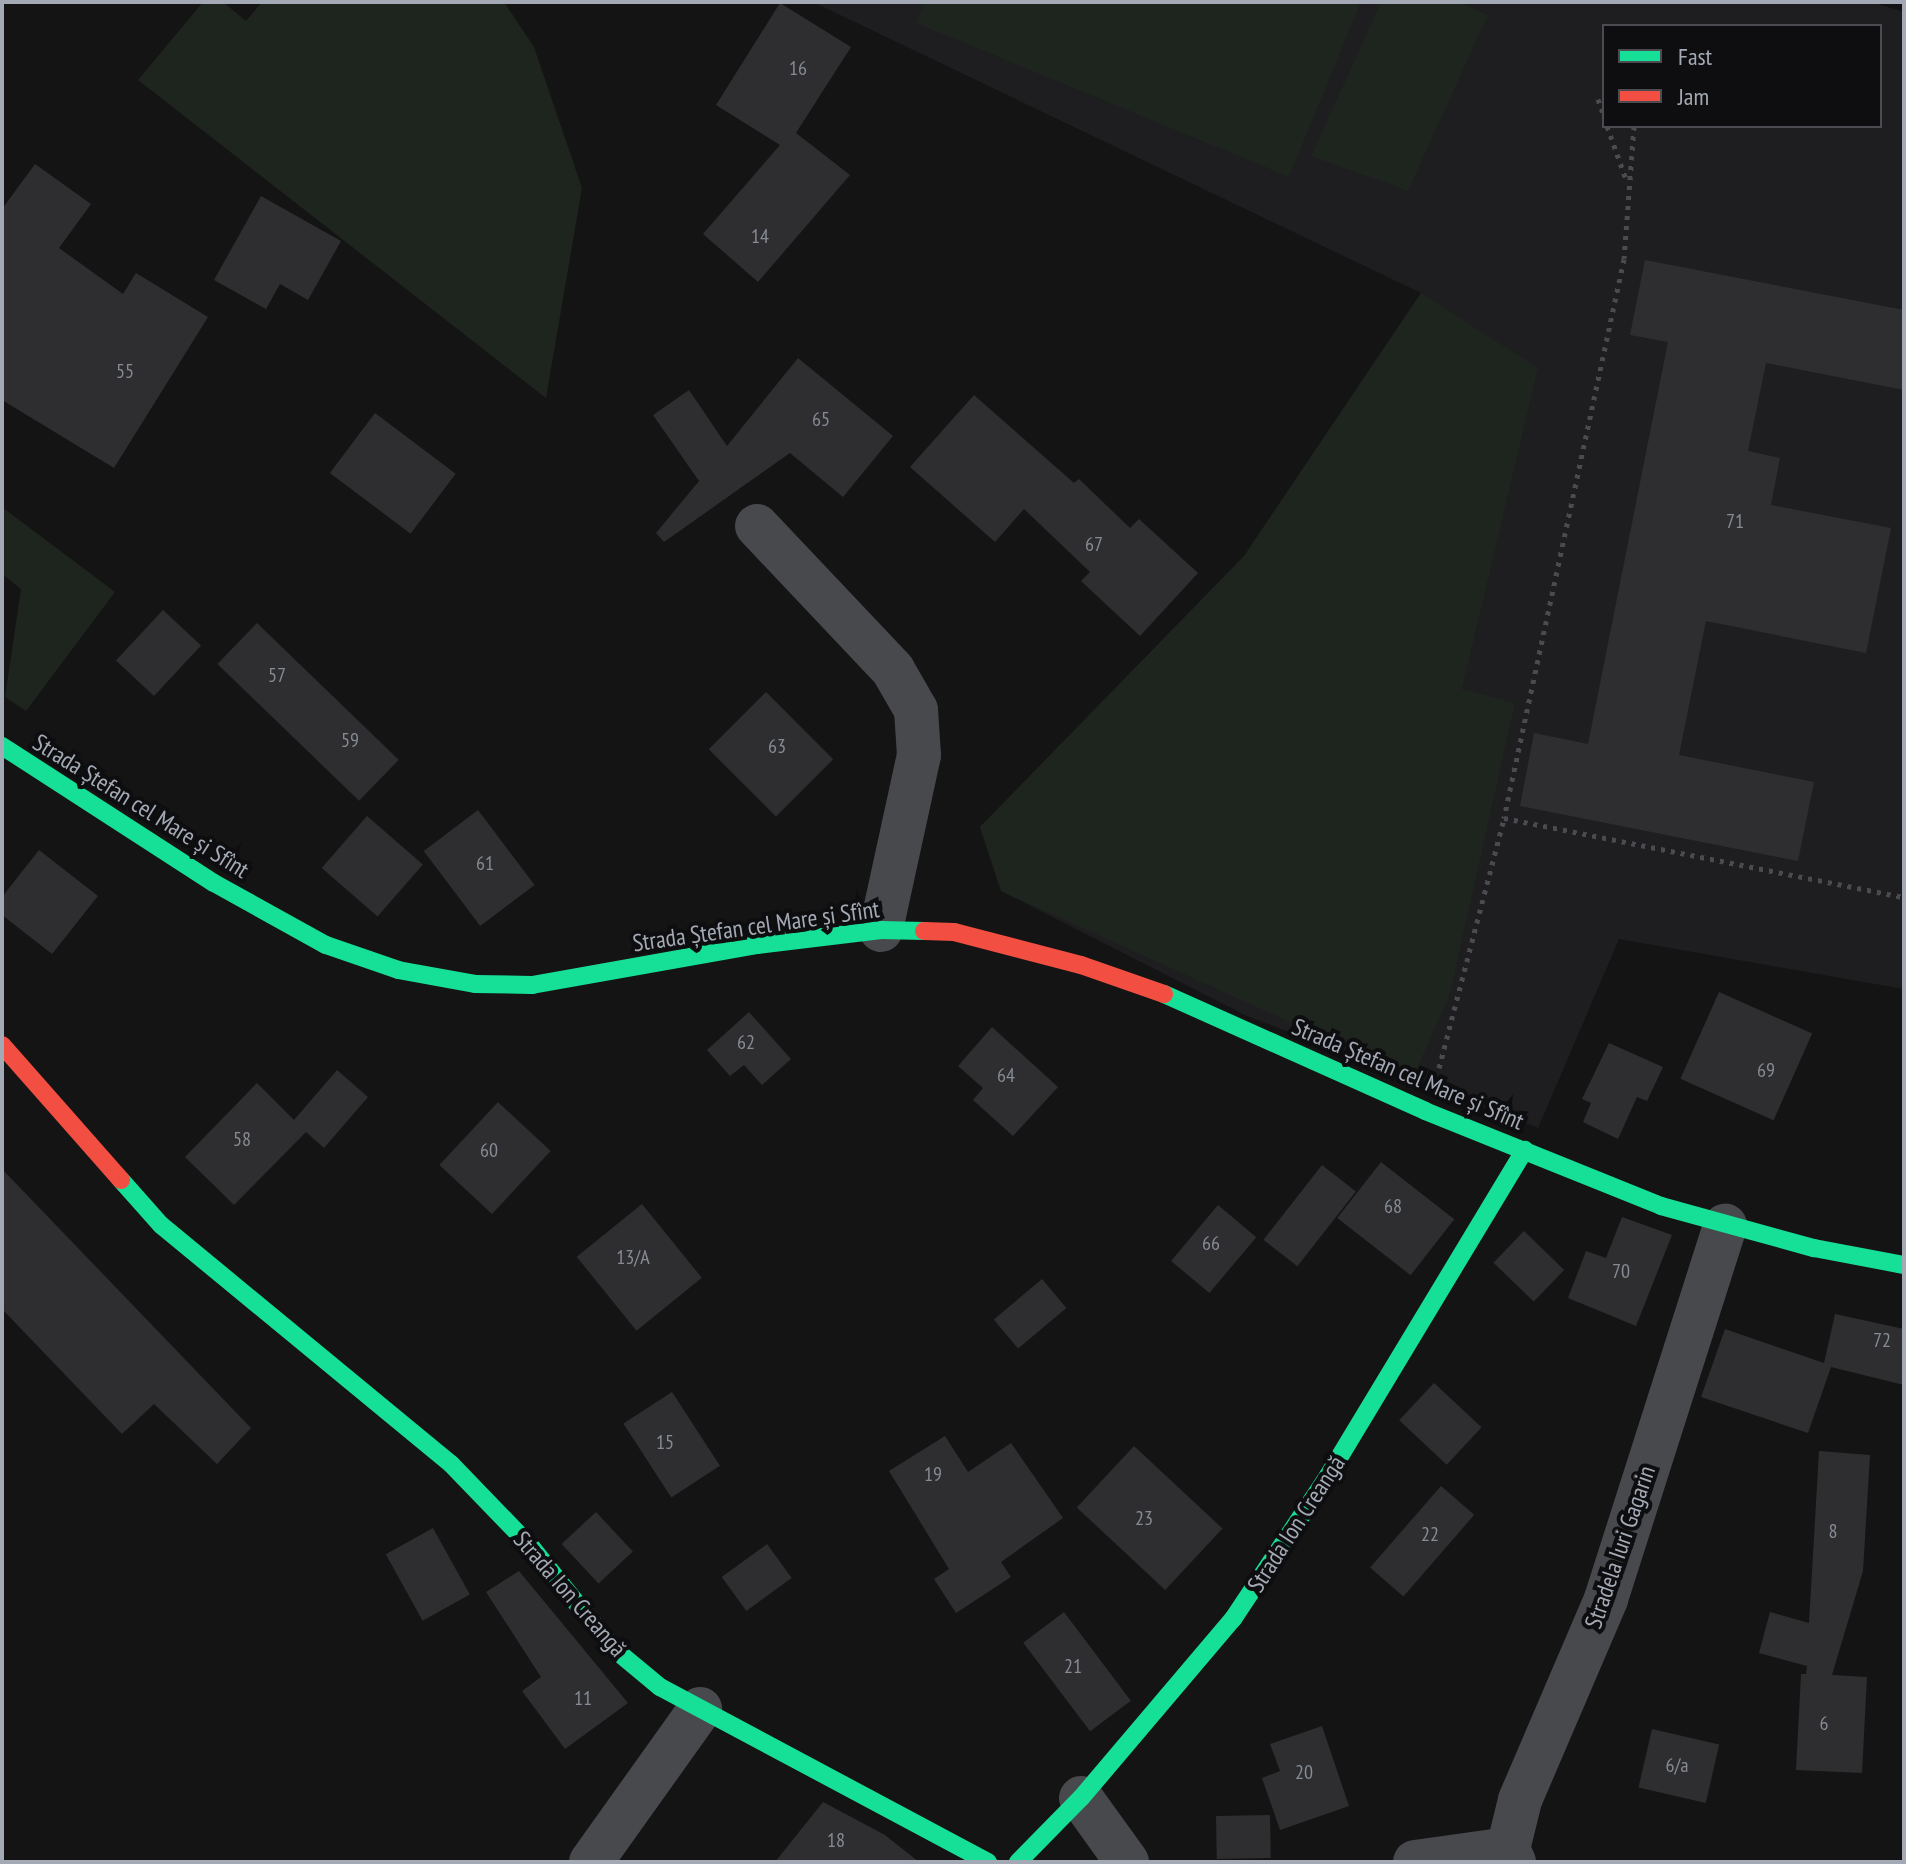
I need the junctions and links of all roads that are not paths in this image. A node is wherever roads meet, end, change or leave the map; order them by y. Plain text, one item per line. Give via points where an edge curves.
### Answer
1 (757, 526) dead end
2 (2, 746) edge
3 (881, 930) junction
4 (2, 1045) edge
5 (1525, 1150) junction
6 (1725, 1226) junction
7 (1904, 1265) edge
8 (700, 1709) junction
9 (1081, 1798) junction
10 (1511, 1856) edge
11 (591, 1862) edge
12 (988, 1862) edge
13 (1018, 1862) edge
14 (1128, 1862) edge
15 (1415, 1862) edge

1 - 3 street via 893,670 916,710 919,755
2 - 3 street, Strada Ștefan cel Mare și Sfînt via 228,891 326,945 398,970 475,984 532,985 757,945
3 - 5 street, Strada Ștefan cel Mare și Sfînt via 954,932 1081,965 1171,997
4 - 8 street, Strada Ion Creangă via 161,1225 451,1464 532,1548 613,1648 660,1687
5 - 6 street, Strada Ștefan cel Mare și Sfînt
5 - 9 street, Strada Ion Creangă via 1277,1557 1213,1643
6 - 7 street, Strada Ștefan cel Mare și Sfînt
6 - 10 street, Stradela Iuri Gagarin via 1606,1599 1520,1800
8 - 11 street
8 - 12 street, Strada Ion Creangă
9 - 13 street, Strada Ion Creangă
9 - 14 street
10 - 15 street

